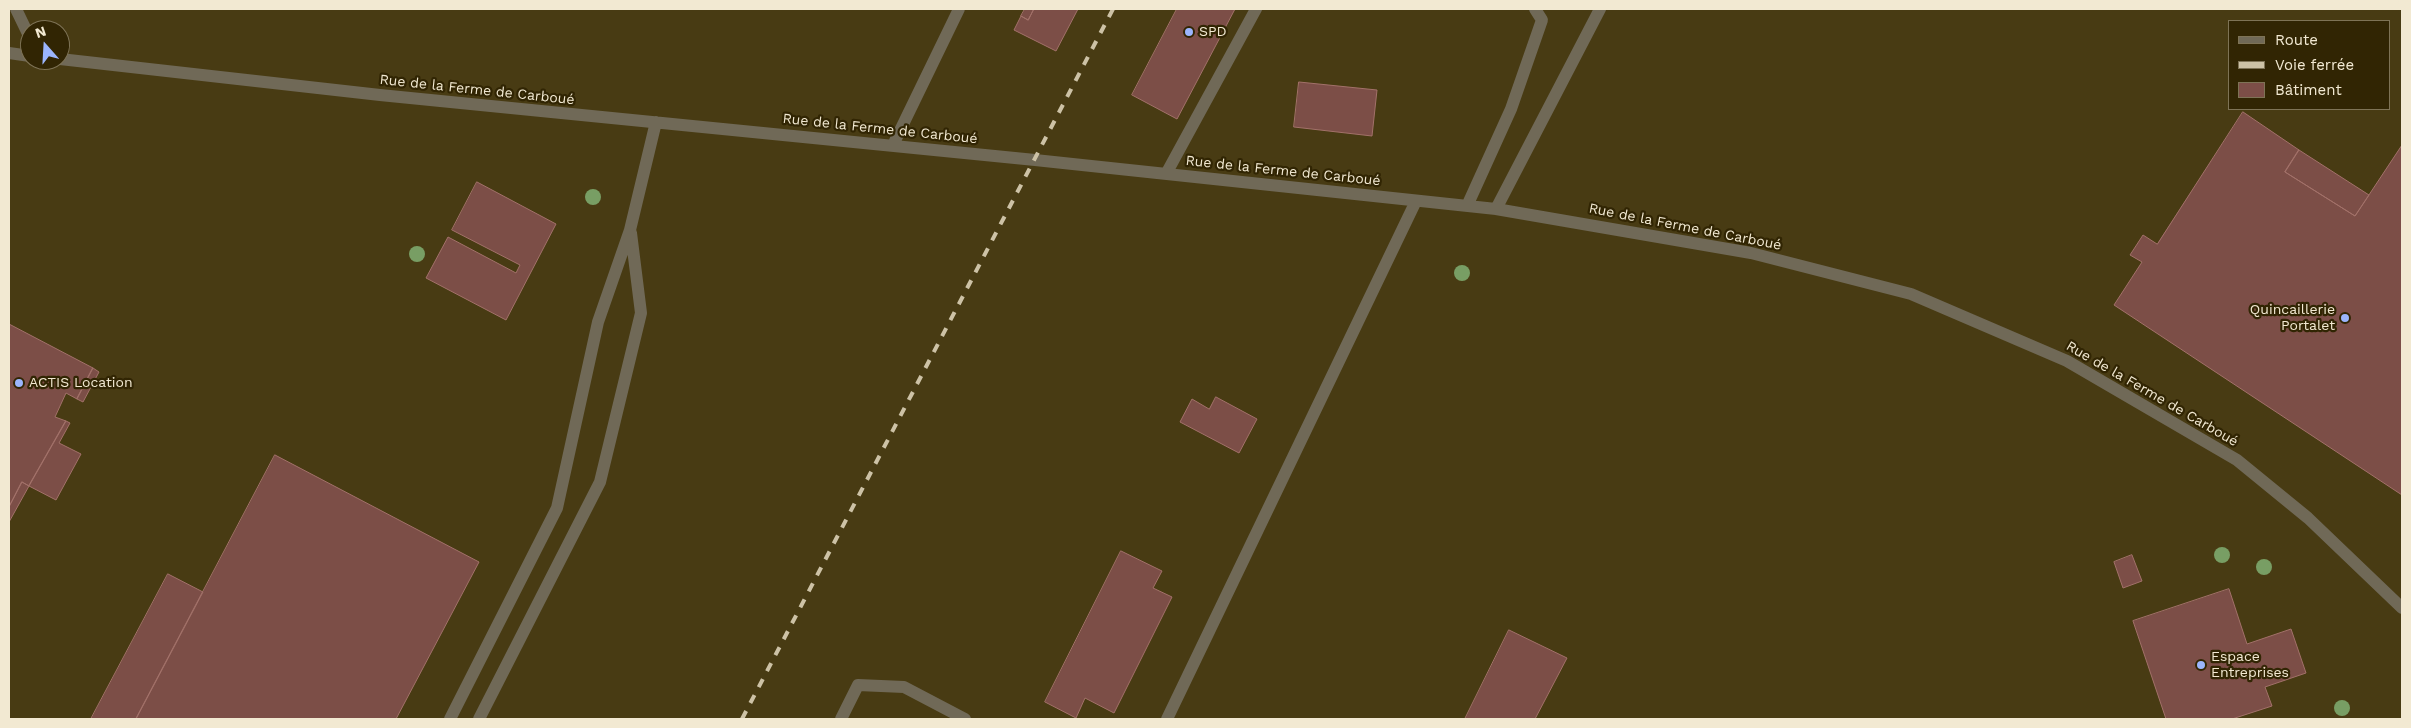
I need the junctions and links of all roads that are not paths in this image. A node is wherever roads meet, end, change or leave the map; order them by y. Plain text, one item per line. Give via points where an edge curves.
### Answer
1 (959, 9) edge
2 (1256, 9) edge
3 (1535, 9) edge
4 (1600, 9) edge
5 (70, 60) edge
6 (656, 122) junction
7 (893, 146) junction
8 (1166, 174) junction
9 (1416, 201) junction
10 (1466, 206) junction
11 (1496, 209) junction
12 (630, 230) junction
13 (2402, 608) edge
14 (450, 719) edge
15 (479, 719) edge
16 (841, 719) edge
17 (965, 719) edge
18 (1167, 719) edge

1 - 7 street
2 - 8 street
3 - 10 street via 1542,20 1510,109
4 - 11 street
5 - 6 street, Rue de la Ferme de Carboué via 364,94
6 - 7 street, Rue de la Ferme de Carboué
6 - 12 street
7 - 8 street, Rue de la Ferme de Carboué
8 - 9 street, Rue de la Ferme de Carboué
9 - 10 street, Rue de la Ferme de Carboué
9 - 18 street
10 - 11 street, Rue de la Ferme de Carboué
11 - 13 street, Rue de la Ferme de Carboué via 1751,253 1911,294 2068,361 2237,460 2308,518
12 - 14 street via 598,322 557,508
12 - 15 street via 641,313 600,482
16 - 17 street via 858,685 904,688

